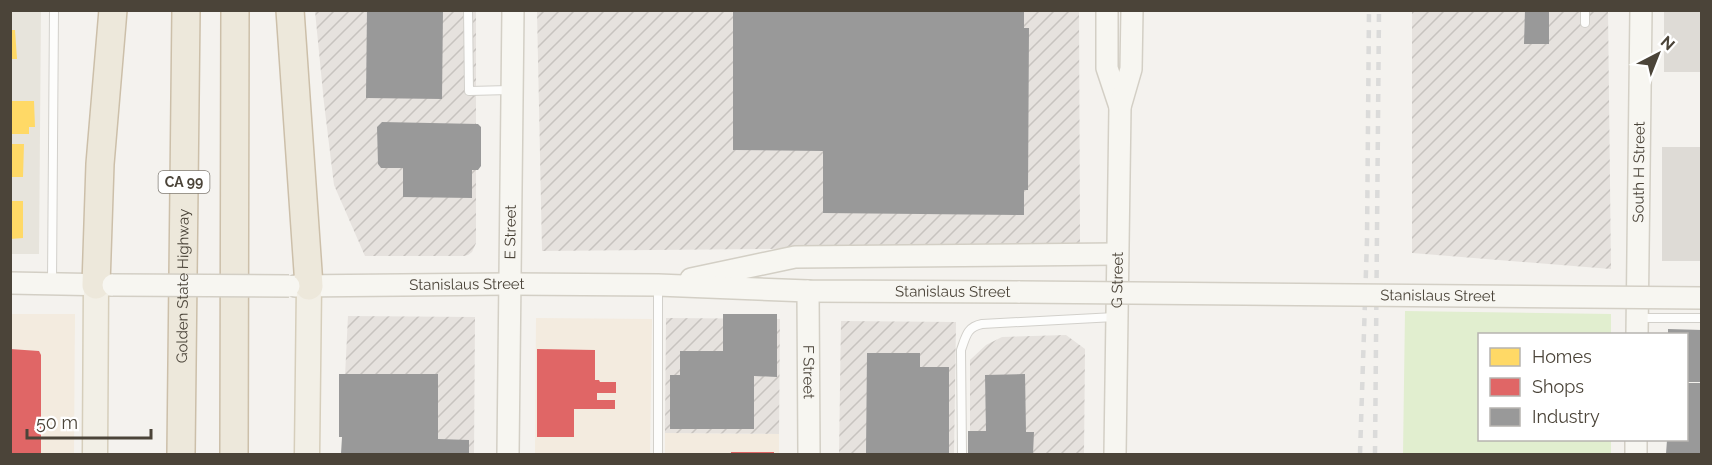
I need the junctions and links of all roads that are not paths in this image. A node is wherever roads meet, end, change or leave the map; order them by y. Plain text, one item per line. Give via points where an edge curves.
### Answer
1 (54, 10) edge
2 (113, 10) edge
3 (186, 10) edge
4 (235, 10) edge
5 (290, 10) edge
6 (468, 10) edge
7 (513, 10) edge
8 (1107, 10) edge
9 (1132, 10) edge
10 (1584, 10) edge
11 (1641, 10) edge
12 (1585, 23) dead end
13 (512, 90) junction
14 (1120, 107) junction
15 (1118, 254) junction
16 (10, 283) edge
17 (52, 284) junction
18 (510, 284) junction
19 (104, 285) junction
20 (658, 285) junction
21 (299, 286) junction
22 (808, 291) junction
23 (1701, 298) edge
24 (1117, 317) junction
25 (1701, 318) edge
26 (1637, 326) edge
27 (235, 340) junction
28 (182, 354) junction
29 (95, 454) edge
30 (172, 454) edge
31 (181, 454) edge
32 (234, 454) edge
33 (241, 454) edge
34 (307, 454) edge
35 (507, 454) edge
36 (658, 454) edge
37 (809, 454) edge
38 (962, 454) edge
39 (1115, 454) edge

1 - 17 lane
2 - 19 highway via 100,164
3 - 28 highway, Golden State Highway / CA 99
4 - 27 highway
5 - 21 highway
6 - 13 lane via 469,91
7 - 13 main road, E Street
8 - 14 main road, G Street via 1107,68
9 - 14 main road, G Street via 1131,69
10 - 12 lane
11 - 26 main road, South H Street
13 - 18 main road, E Street
14 - 15 main road, G Street
15 - 20 main road via 795,257
15 - 24 main road, G Street
16 - 17 main road, Stanislaus Street
17 - 19 main road, Stanislaus Street
18 - 20 main road, Stanislaus Street
18 - 21 main road, Stanislaus Street
18 - 35 main road, E Street
19 - 21 main road, Stanislaus Street, bridge
19 - 29 main road
20 - 22 main road, Stanislaus Street
20 - 36 lane
21 - 34 main road
22 - 23 main road, Stanislaus Street, bridge
22 - 37 main road, F Street
24 - 38 lane via 973,326 961,350
24 - 39 main road, G Street
25 - 26 lane
27 - 32 highway
27 - 33 highway
28 - 30 highway
28 - 31 highway, Golden State Highway / CA 99

